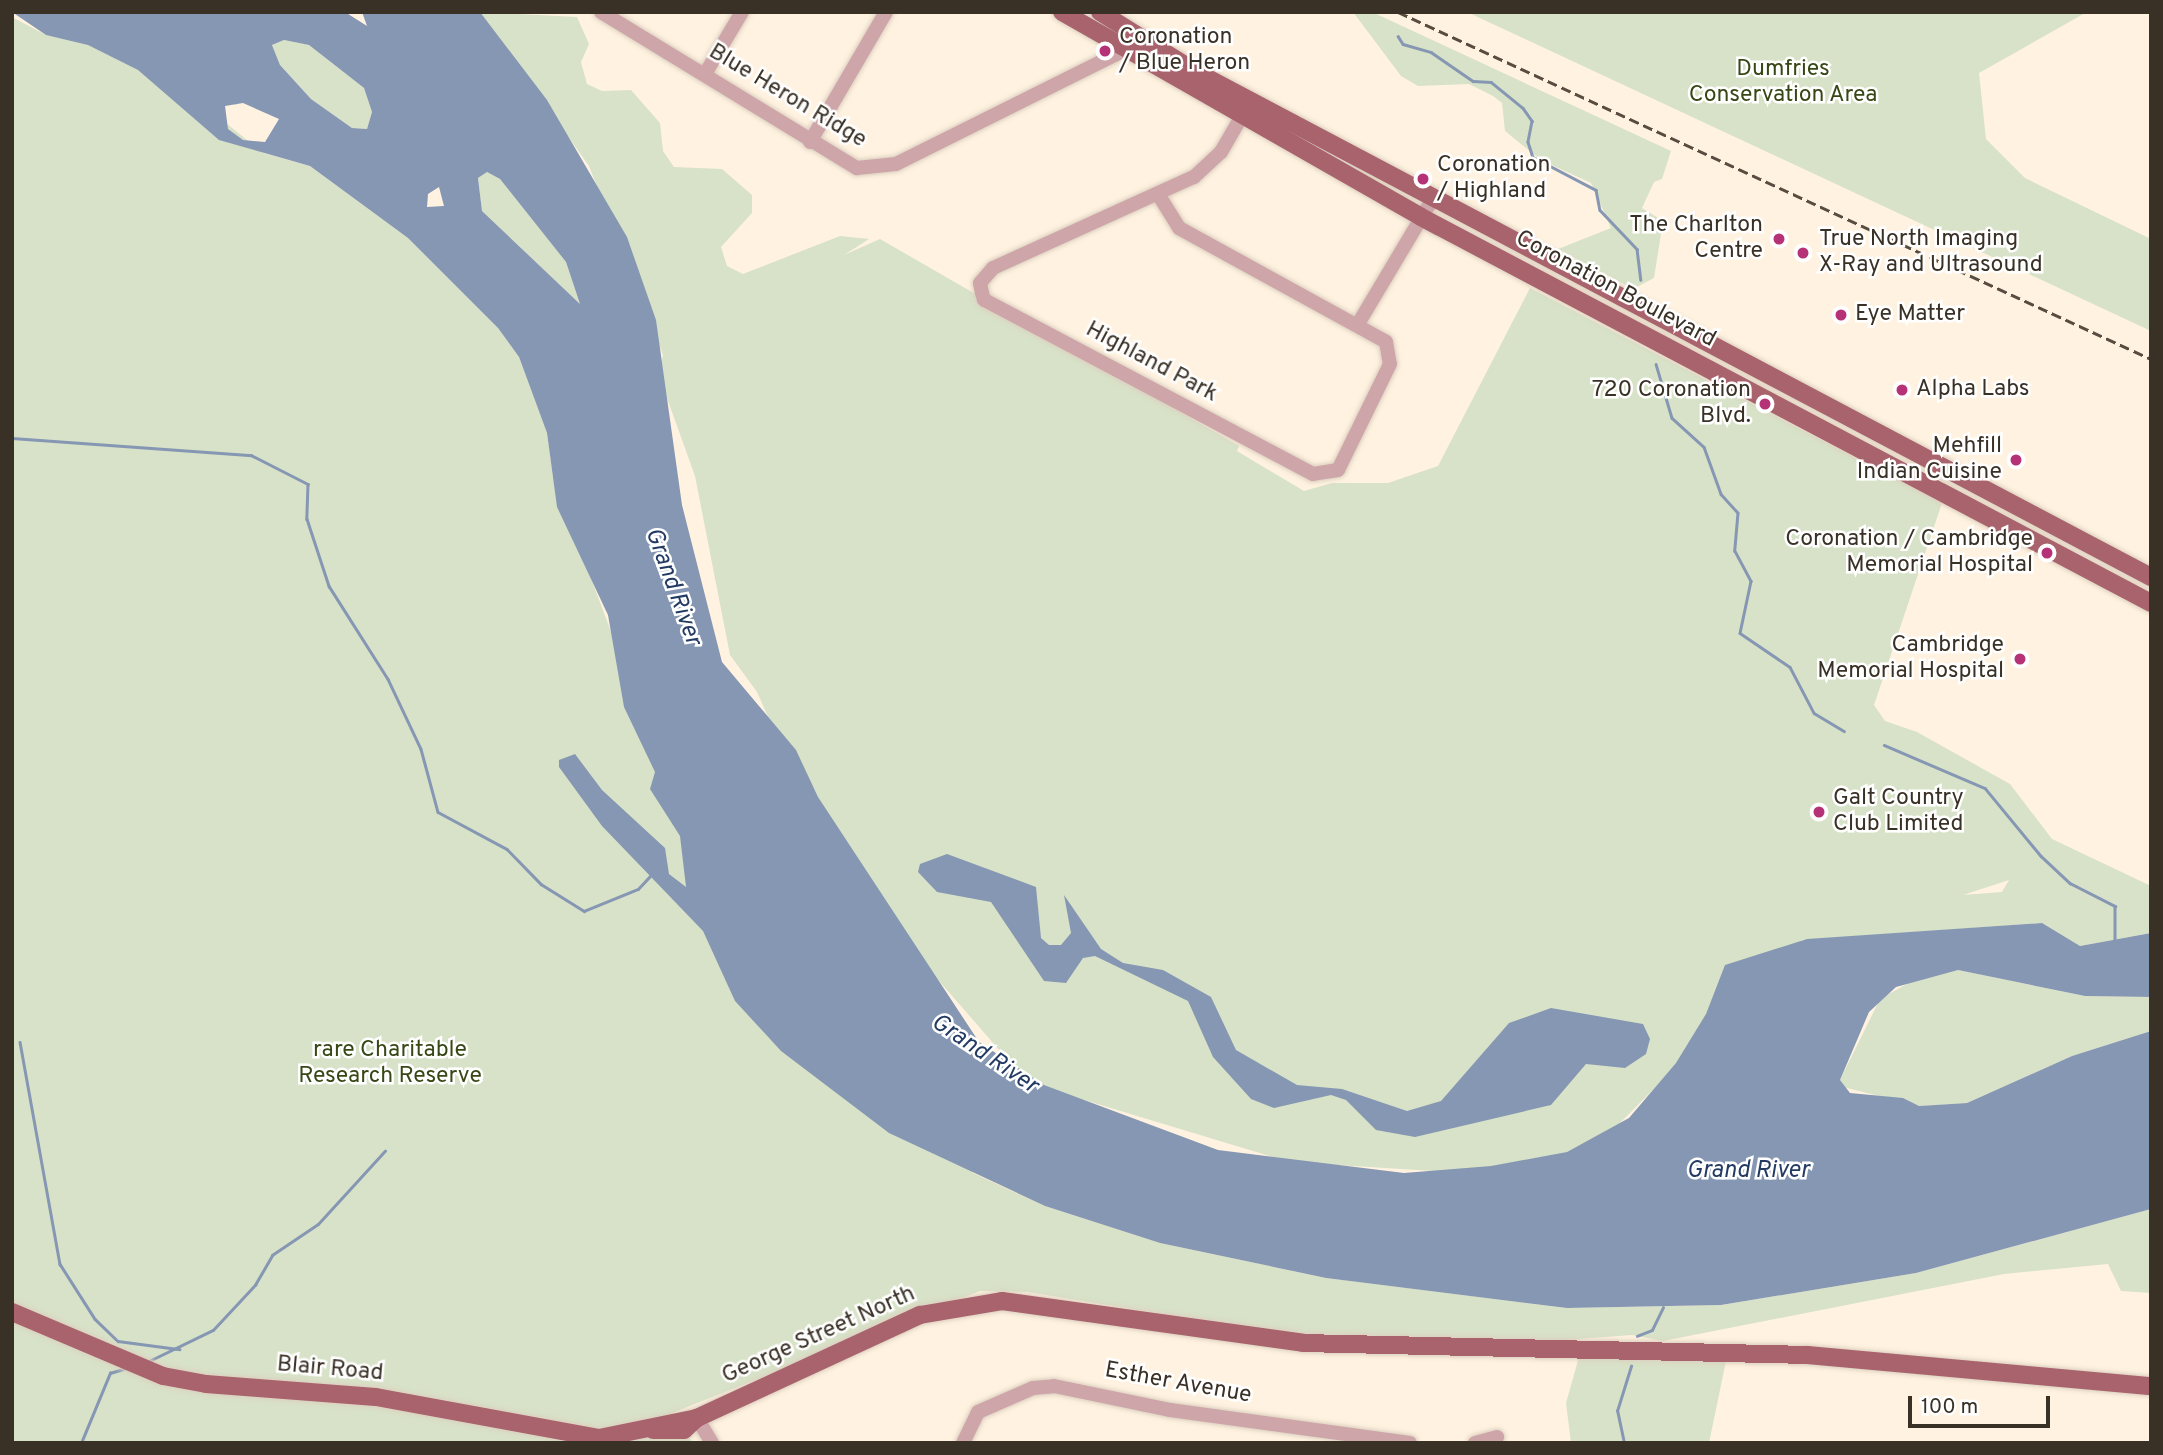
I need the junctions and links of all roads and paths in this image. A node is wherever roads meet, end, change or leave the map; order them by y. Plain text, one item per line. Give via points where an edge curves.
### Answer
1 (601, 12) edge
2 (742, 12) edge
3 (886, 12) edge
4 (1062, 12) edge
5 (1100, 12) edge
6 (1141, 37) junction
7 (1129, 53) junction
8 (705, 74) junction
9 (1251, 99) junction
10 (1241, 118) junction
11 (810, 142) junction
12 (1158, 194) junction
13 (1433, 198) junction
14 (1421, 216) junction
15 (1594, 283) junction
16 (1584, 301) junction
17 (1358, 324) junction
18 (1958, 473) junction
19 (1914, 476) junction
20 (2151, 577) edge
21 (2151, 603) edge
22 (12, 1312) edge
23 (2151, 1386) edge
24 (697, 1418) junction
25 (1497, 1437) dead end
26 (712, 1443) edge
27 (963, 1443) edge
28 (1410, 1443) edge
29 (1475, 1443) edge

1 - 8 street, Blue Heron Ridge
2 - 8 street
3 - 11 street
4 - 7 main road, Coronation Boulevard
5 - 6 main road, Coronation Boulevard
6 - 7 street, Blue Heron Ridge
6 - 9 main road, Coronation Boulevard
7 - 10 main road, Coronation Boulevard
7 - 11 street, Blue Heron Ridge via 896,164 857,168
8 - 11 street, Blue Heron Ridge
9 - 10 street, Highland Park
9 - 13 main road, Coronation Boulevard
10 - 12 street, Highland Park via 1209,166
10 - 14 main road, Coronation Boulevard
12 - 17 street, Highland Park via 1179,228
12 - 17 street, Highland Park via 993,268 980,283 984,300 1312,474 1328,474 1346,462 1390,364 1386,342
13 - 14 street
13 - 15 main road, Coronation Boulevard
14 - 16 main road, Coronation Boulevard
14 - 17 street
15 - 16 main road
15 - 18 main road, Coronation Boulevard
16 - 19 main road, Coronation Boulevard
18 - 19 main road via 1952,481
18 - 20 main road, Coronation Boulevard
19 - 21 main road, Coronation Boulevard
22 - 24 main road, Blair Road via 163,1376 206,1384 376,1397 600,1438 684,1430
23 - 24 main road, George Street North via 1808,1355 1303,1343 1035,1304 962,1304 920,1315
24 - 26 street
25 - 29 street
27 - 28 street, Esther Avenue via 978,1412 1032,1388 1054,1386 1170,1410

